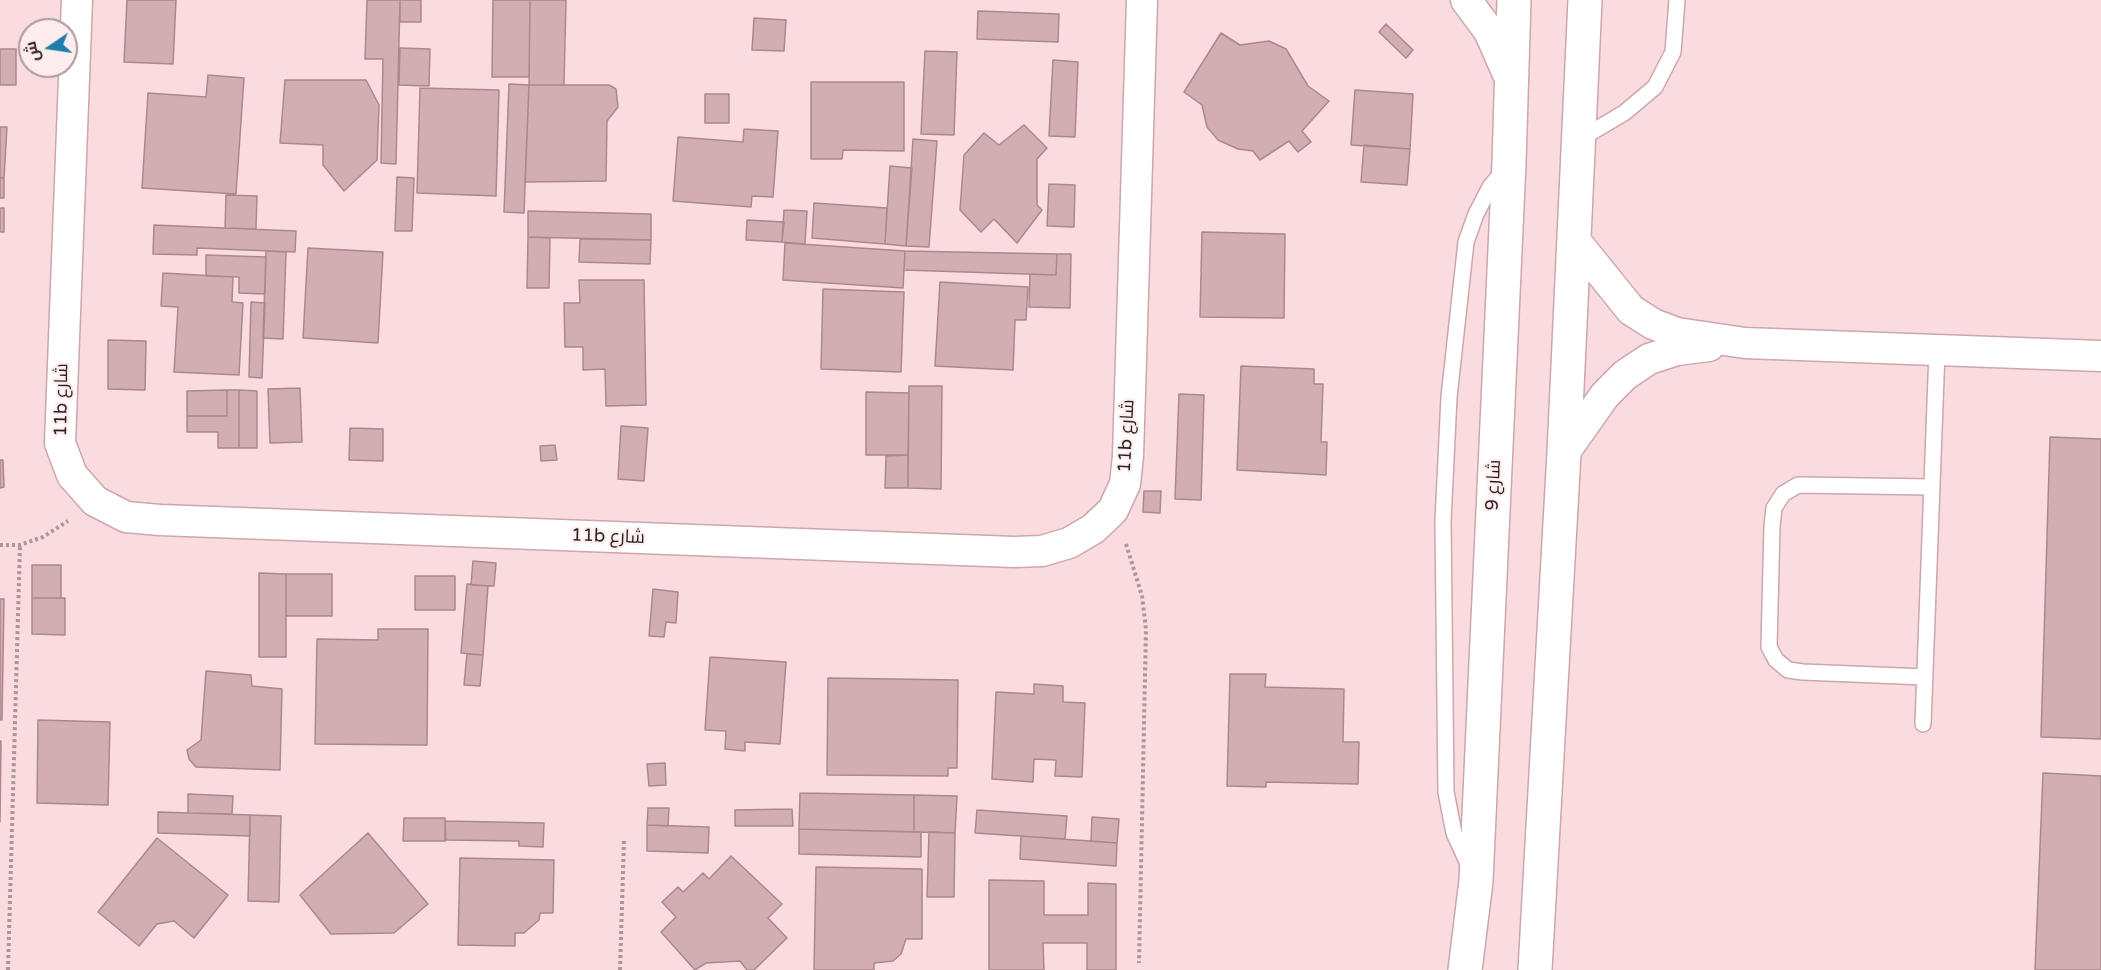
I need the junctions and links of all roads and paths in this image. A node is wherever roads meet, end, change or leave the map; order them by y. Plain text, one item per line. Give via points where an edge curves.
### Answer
1 (77, 0) edge
2 (1142, 0) edge
3 (1466, 0) edge
4 (1514, 0) edge
5 (1585, 0) edge
6 (1677, 0) edge
7 (1511, 81) junction
8 (1577, 141) junction
9 (1509, 163) junction
10 (1573, 238) junction
11 (1745, 343) junction
12 (1937, 351) junction
13 (2101, 356) edge
14 (1564, 453) junction
15 (1932, 487) junction
16 (95, 501) junction
17 (1113, 510) junction
18 (0, 545) edge
19 (20, 545) junction
20 (1925, 677) junction
21 (1923, 724) dead end
22 (624, 840) dead end
23 (1476, 881) junction
24 (1139, 963) dead end
25 (8, 970) edge
26 (620, 970) edge
27 (1465, 970) edge
28 (1535, 970) edge

1 - 16 street, 11b شارع via 60,442 72,475
2 - 17 street, 11b شارع via 1128,456 1125,484
3 - 7 street via 1489,31
4 - 7 street, شارع 9
5 - 8 street
6 - 8 lane via 1672,52 1655,87 1624,113
7 - 9 street, شارع 9
8 - 10 street
9 - 23 street, شارع 9
9 - 23 lane via 1490,187 1466,242 1450,385 1443,521 1446,792 1454,833
10 - 11 street via 1626,304 1653,324 1677,333
10 - 14 street
11 - 12 street
11 - 14 street via 1677,350 1649,359 1605,395
12 - 13 street
12 - 15 lane
14 - 28 street
15 - 20 lane
15 - 20 lane via 1798,485 1783,494 1774,508 1772,526 1769,647 1776,660 1788,670 1803,672
16 - 17 street, 11b شارع via 126,517 160,520 1014,552 1069,543 1094,529
16 - 19 path via 43,537
17 - 24 path via 1134,563 1146,628
18 - 19 path
19 - 25 path
20 - 21 lane
22 - 26 path
23 - 27 street, شارع 9

